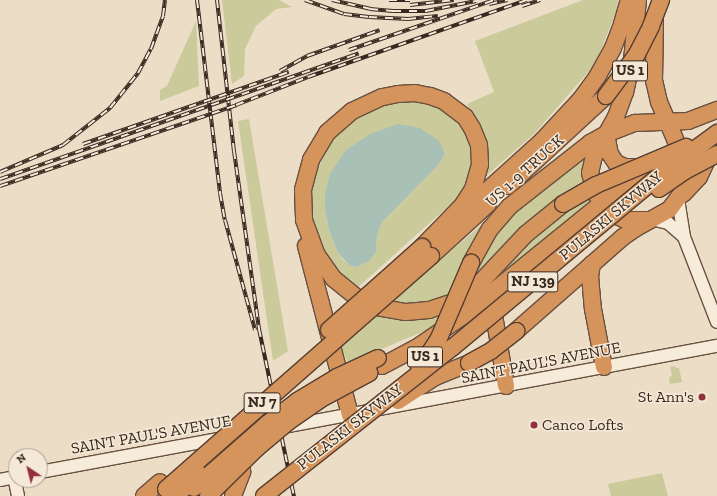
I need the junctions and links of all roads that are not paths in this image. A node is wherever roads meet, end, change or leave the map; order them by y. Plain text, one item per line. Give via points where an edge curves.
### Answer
1 (629, 0) edge
2 (638, 0) edge
3 (656, 0) edge
4 (661, 0) edge
5 (717, 110) edge
6 (667, 123) junction
7 (717, 129) edge
8 (717, 133) edge
9 (606, 134) junction
10 (715, 149) edge
11 (659, 163) junction
12 (684, 163) junction
13 (679, 198) junction
14 (302, 202) junction
15 (602, 204) junction
16 (652, 219) junction
17 (684, 237) junction
18 (426, 251) junction
19 (592, 264) junction
20 (508, 281) junction
21 (559, 293) junction
22 (593, 309) junction
23 (717, 322) edge
24 (717, 346) edge
25 (380, 362) junction
26 (604, 367) junction
27 (506, 386) junction
28 (398, 401) junction
29 (349, 422) junction
30 (241, 435) junction
31 (48, 471) edge
32 (165, 491) edge
33 (144, 496) edge
34 (186, 496) edge
35 (208, 496) edge
36 (234, 496) edge
37 (264, 496) edge
38 (280, 496) edge

1 - 18 highway via 609,55 575,107
2 - 9 highway, US 1 via 628,83 620,108
3 - 6 highway, US 1 via 654,81
4 - 18 highway, US 1-9 TRUCK, bridge via 651,26 632,60 593,110
5 - 6 highway via 694,120
6 - 9 highway via 642,122
6 - 12 highway, US 1
7 - 14 highway, bridge via 684,148 596,185 563,204 532,228 477,286 461,298 436,308 406,312 384,309 349,293 334,279 321,261 304,220
8 - 29 highway, PULASKI SKYWAY / NJ 139, bridge via 669,168 482,323
9 - 11 highway via 610,154 618,165 632,168
9 - 15 highway via 594,156 591,169 592,186
9 - 29 highway, US 1, bridge via 584,147 515,201 490,229 471,262 444,328 433,347 410,371
10 - 12 highway
10 - 13 highway via 699,177
10 - 28 highway, PULASKI SKYWAY / NJ 139, bridge via 627,213
11 - 12 highway
11 - 15 highway via 639,174
12 - 13 highway via 685,183
12 - 15 highway via 657,184 623,194
13 - 16 highway, US 1 via 668,210
13 - 17 street
14 - 18 highway via 305,174 314,153 327,133 345,116 367,103 390,95 415,93 437,98 456,109 468,122 479,145 480,164 476,183 466,201
14 - 29 highway via 304,238
15 - 16 highway via 610,213 622,219
15 - 20 highway
16 - 17 street via 668,223
16 - 19 highway, US 1 via 630,232
17 - 23 street
18 - 32 highway, US 1-9 TRUCK, bridge
18 - 32 highway, US 1-9 TRUCK / NJ 7, bridge via 359,318
19 - 21 highway, US 1
19 - 22 highway via 590,276
20 - 25 highway via 443,329
20 - 27 highway via 496,296 493,307
21 - 22 highway via 576,293
21 - 28 highway, US 1, bridge via 483,356 436,377
22 - 26 highway
24 - 26 street, SAINT PAUL'S AVENUE
25 - 34 highway, bridge via 333,379 286,409
25 - 35 highway, bridge via 299,413 266,440
26 - 27 street, SAINT PAUL'S AVENUE
27 - 29 street, SAINT PAUL'S AVENUE
28 - 38 highway, PULASKI SKYWAY / US 1
29 - 30 street, SAINT PAUL'S AVENUE
29 - 37 highway, PULASKI SKYWAY / US 1, bridge
30 - 31 street, SAINT PAUL'S AVENUE
30 - 36 highway via 242,472
32 - 33 highway, US 1-9 TRUCK

